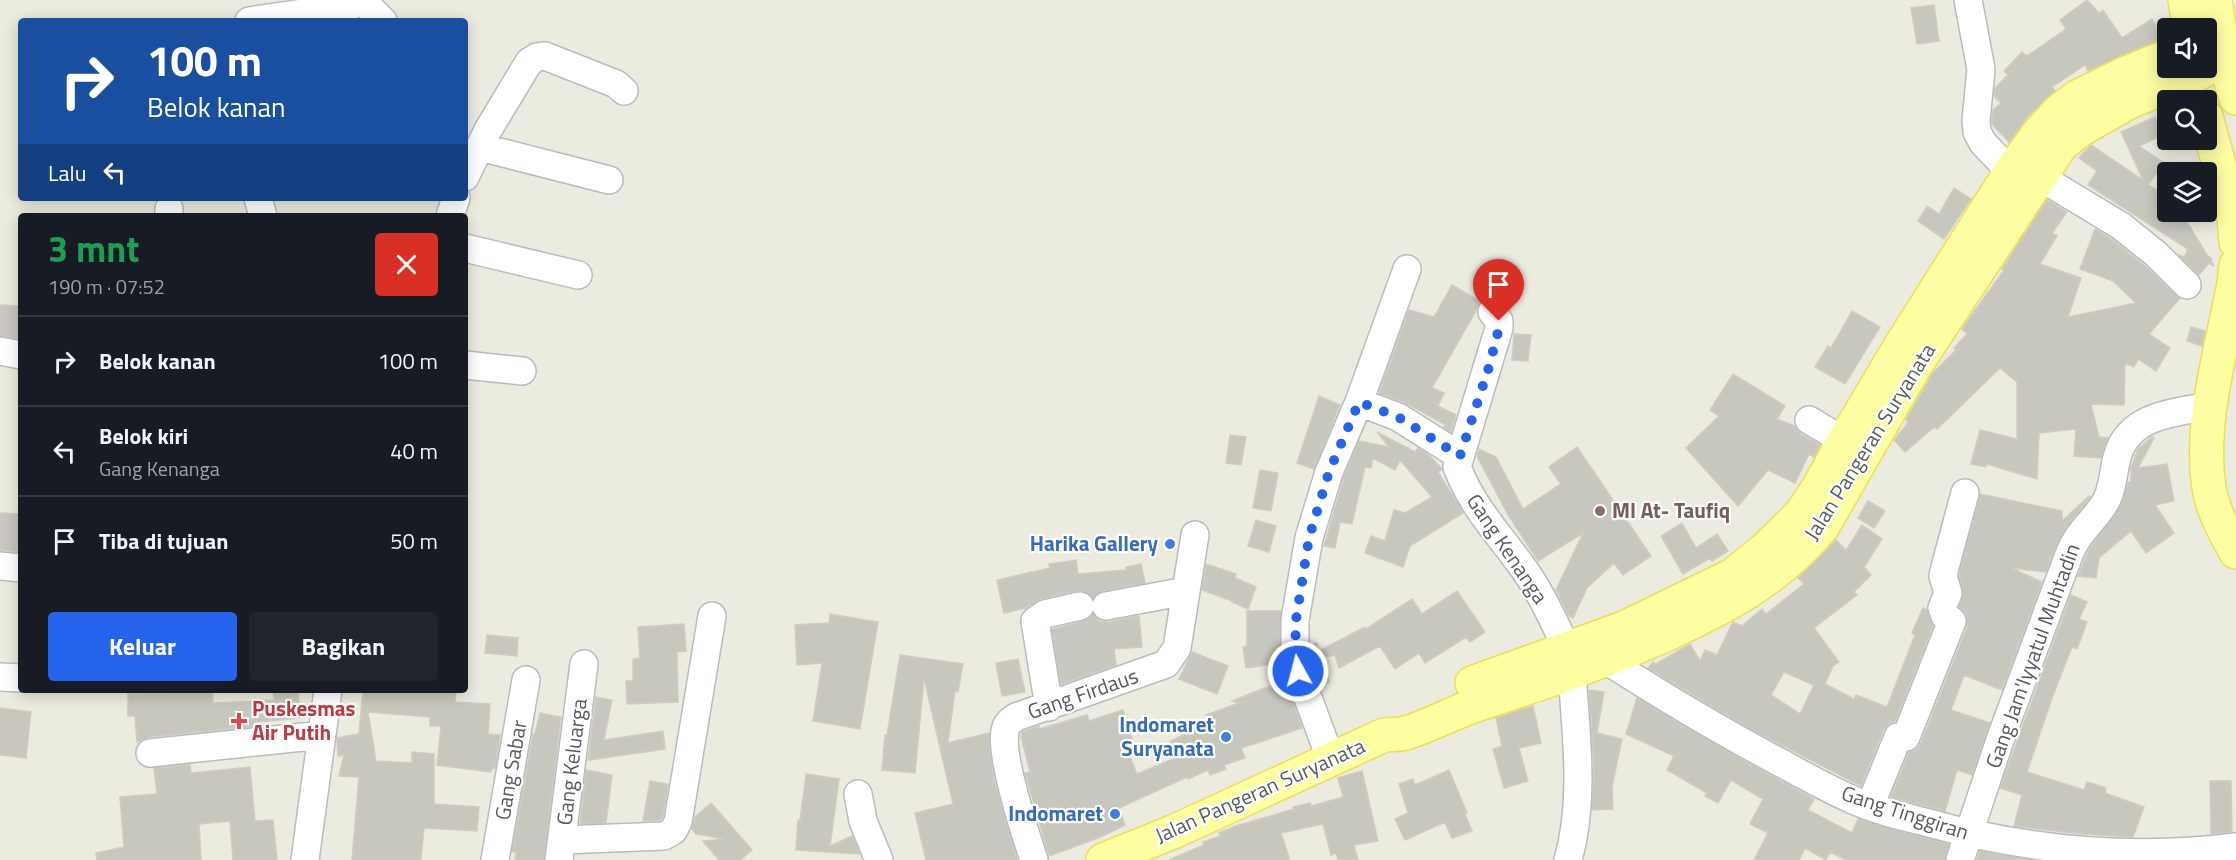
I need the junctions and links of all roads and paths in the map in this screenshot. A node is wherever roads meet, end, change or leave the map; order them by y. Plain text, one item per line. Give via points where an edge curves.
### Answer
1 (362, 0) edge
2 (1968, 0) edge
3 (2185, 0) edge
4 (269, 18) edge
5 (379, 18) edge
6 (2196, 18) edge
7 (2217, 57) edge
8 (2157, 60) edge
9 (2165, 78) edge
10 (624, 91) dead end
11 (2236, 98) edge
12 (480, 147) junction
13 (2215, 150) edge
14 (468, 171) edge
15 (2025, 174) junction
16 (609, 180) dead end
17 (2236, 242) edge
18 (468, 249) edge
19 (2236, 265) edge
20 (1407, 269) dead end
21 (578, 275) dead end
22 (2187, 285) dead end
23 (1492, 312) dead end
24 (0, 351) edge
25 (18, 354) edge
26 (468, 365) edge
27 (522, 371) dead end
28 (1359, 402) junction
29 (2210, 406) junction
30 (1809, 420) dead end
31 (1844, 441) junction
32 (1460, 456) junction
33 (1965, 493) dead end
34 (1195, 535) dead end
35 (2236, 552) edge
36 (0, 566) edge
37 (18, 568) edge
38 (1186, 591) junction
39 (712, 616) dead end
40 (1585, 655) junction
41 (584, 664) dead end
42 (0, 677) edge
43 (18, 678) edge
44 (526, 680) dead end
45 (328, 693) edge
46 (1048, 707) junction
47 (322, 735) junction
48 (150, 753) dead end
49 (1331, 760) junction
50 (858, 794) dead end
51 (1870, 806) junction
52 (1970, 835) junction
53 (2236, 847) edge
54 (561, 850) edge
55 (2111, 856) edge
56 (305, 860) edge
57 (495, 860) edge
58 (879, 860) edge
59 (1034, 860) edge
60 (1103, 860) edge
61 (1568, 860) edge
62 (1960, 860) edge

1 - 4 street via 351,6
1 - 5 street
2 - 15 street via 1982,69 1977,132 1983,143
3 - 6 main road
7 - 11 main road
8 - 15 main road, Jalan Pangeran Suryanata via 2077,97 2060,110 2041,130
9 - 15 main road, Jalan Pangeran Suryanata via 2080,130
10 - 12 street via 616,84 545,56 537,57 529,62
12 - 14 street
12 - 16 street
13 - 17 main road via 2234,219
15 - 22 street via 2121,226
15 - 31 main road, Jalan Pangeran Suryanata via 1907,335
15 - 40 main road, Jalan Pangeran Suryanata via 1823,526 1804,549 1741,598 1701,619
18 - 21 street
19 - 29 main road
20 - 28 street
23 - 32 street, Gang Kenanga via 1499,328
24 - 25 street
26 - 27 street
28 - 32 street via 1398,417
28 - 49 street via 1329,472 1309,538 1295,627 1298,671
29 - 35 main road via 2210,489 2219,523
29 - 52 street, Gang Jam'Iyyatul Muhtadin via 2150,420 2134,428 2121,446 2108,498 2076,537 2070,552 2000,741
30 - 31 street
31 - 40 main road, Jalan Pangeran Suryanata via 1801,514 1763,551 1733,575
32 - 40 street, Gang Kenanga via 1457,467 1480,513
33 - 51 street via 1943,576 1948,593 1942,608 1952,621 1906,737 1898,737
34 - 38 street, Gang Firdaus
36 - 37 street
38 - 46 street, Gang Firdaus via 1177,648 1166,664
38 - 46 street via 1046,614 1035,621
39 - 54 street via 678,822 673,831 664,836
40 - 49 main road, Jalan Pangeran Suryanata via 1406,733 1384,735
40 - 51 street, Gang Tinggiran via 1736,739
40 - 61 street via 1576,742 1577,818
41 - 54 street, Gang Keluarga
42 - 43 street
44 - 57 street, Gang Sabar
45 - 47 street
46 - 59 street, Gang Firdaus via 1009,721 1004,738
47 - 48 street
47 - 56 street
49 - 60 main road, Jalan Pangeran Suryanata
50 - 58 street via 863,821
51 - 52 street, Gang Tinggiran
52 - 55 street, Gang Tinggiran
52 - 62 street, Gang Jam'Iyyatul Muhtadin
53 - 55 street, Gang Tinggiran

